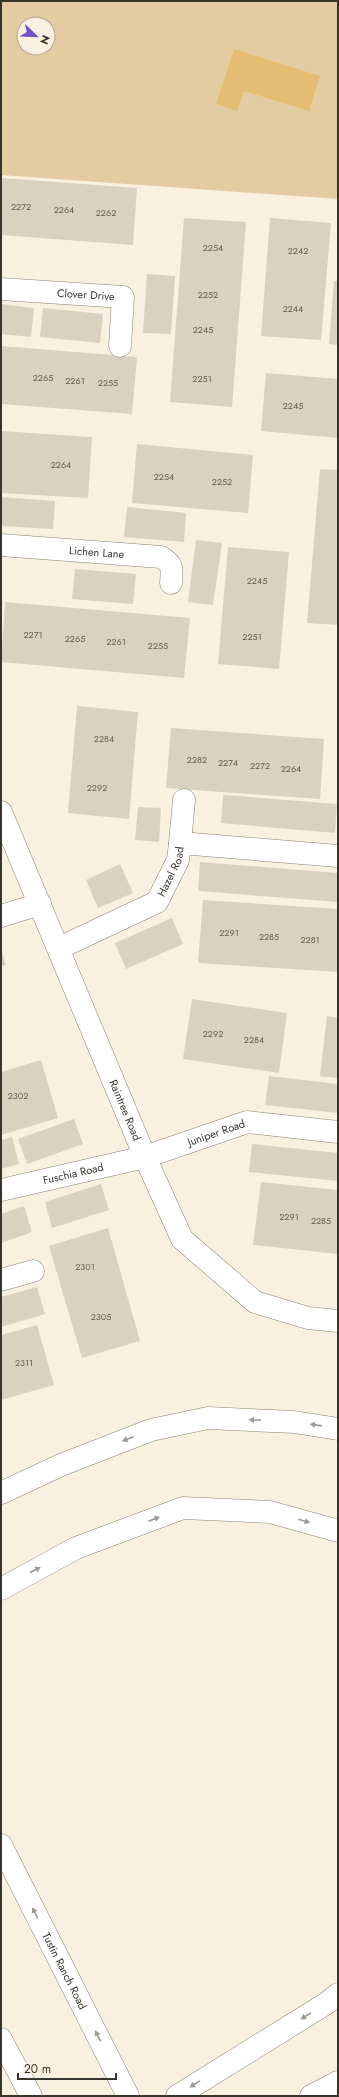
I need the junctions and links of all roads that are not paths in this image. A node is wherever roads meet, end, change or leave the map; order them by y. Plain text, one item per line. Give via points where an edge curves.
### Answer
1 (1, 289) edge
2 (120, 346) dead end
3 (1, 545) edge
4 (171, 582) dead end
5 (184, 800) dead end
6 (1, 812) edge
7 (180, 843) junction
8 (338, 856) edge
9 (40, 904) junction
10 (1, 916) edge
11 (59, 948) junction
12 (338, 1132) edge
13 (145, 1157) junction
14 (1, 1190) edge
15 (33, 1271) dead end
16 (1, 1280) edge
17 (338, 1322) edge
18 (338, 1428) edge
19 (1, 1493) edge
20 (338, 1531) edge
21 (1, 1589) edge
22 (1, 1845) edge
23 (338, 1994) edge
24 (1, 2039) edge
25 (338, 2082) edge
26 (31, 2096) edge
27 (128, 2096) edge
28 (177, 2096) edge
29 (311, 2096) edge

1 - 2 main road, Clover Drive via 123,298
3 - 4 main road, Lichen Lane via 161,557 169,562 172,568
5 - 7 main road
6 - 9 main road, Raintree Road
7 - 8 main road, Hazel Road
7 - 11 main road, Hazel Road via 178,860 157,902
9 - 10 main road
9 - 11 main road, Raintree Road
11 - 13 main road, Raintree Road
12 - 13 main road, Juniper Road via 247,1122
13 - 14 main road, Fuschia Road
13 - 17 main road, Raintree Road via 182,1240 255,1302 308,1318
15 - 16 main road
18 -> 19 main road via 294,1422 208,1418 151,1430 61,1465
21 -> 20 main road via 76,1548 183,1508 270,1512
27 -> 22 main road, Tustin Ranch Road
23 -> 28 main road
24 - 26 main road
25 - 29 main road

